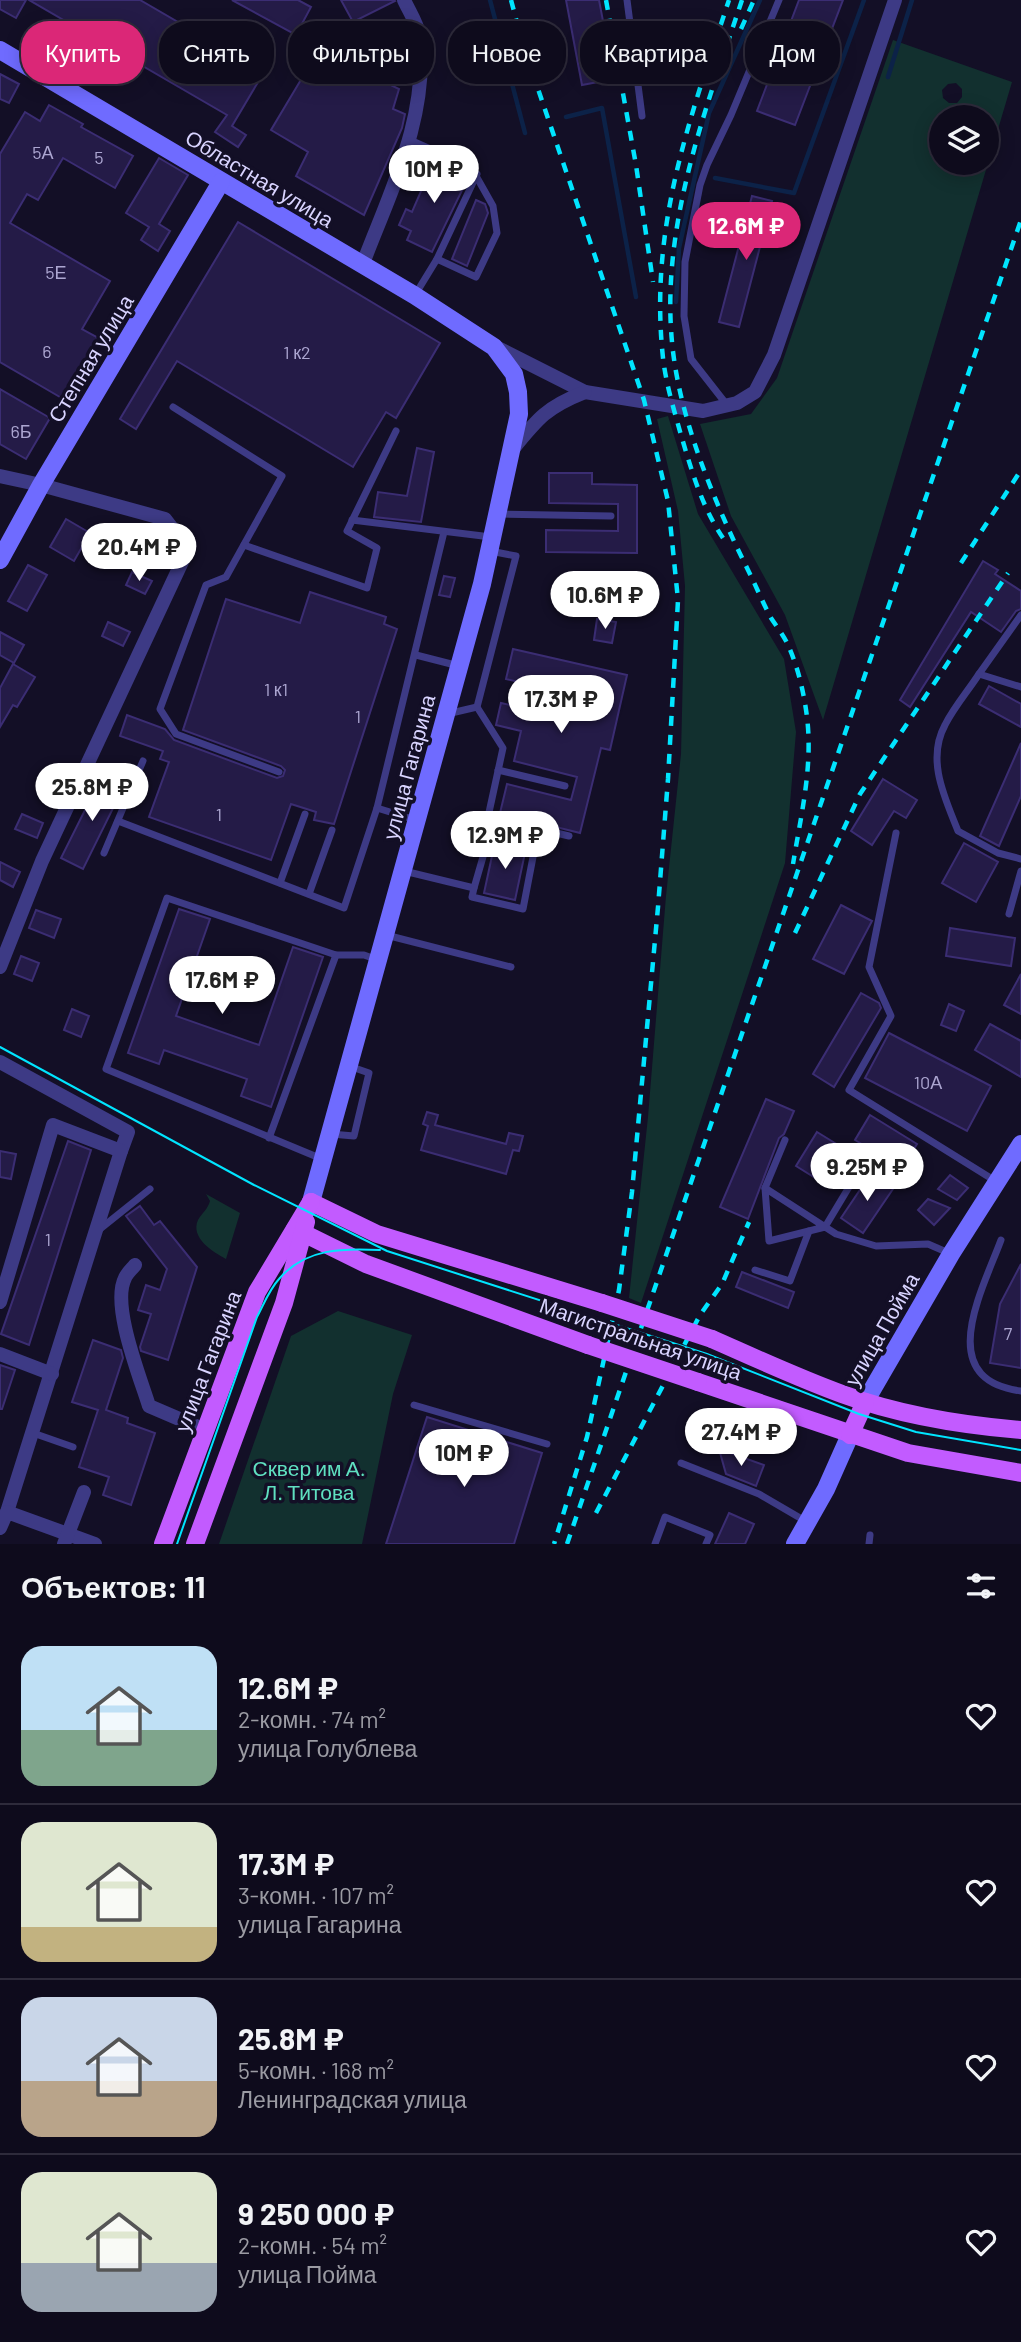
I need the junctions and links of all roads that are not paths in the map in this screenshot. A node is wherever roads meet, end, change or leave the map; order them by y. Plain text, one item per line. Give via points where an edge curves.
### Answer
1 (404, 0) edge
2 (627, 0) edge
3 (779, 0) edge
4 (895, 0) edge
5 (0, 50) edge
6 (642, 116) dead end
7 (410, 139) junction
8 (477, 174) junction
9 (221, 182) junction
10 (437, 259) junction
11 (362, 266) junction
12 (414, 295) junction
13 (494, 347) junction
14 (585, 392) junction
15 (727, 405) junction
16 (173, 407) dead end
17 (396, 432) dead end
18 (513, 449) junction
19 (0, 476) edge
20 (41, 485) junction
21 (498, 514) junction
22 (611, 516) dead end
23 (352, 520) junction
24 (444, 532) junction
25 (491, 544) junction
26 (244, 545) junction
27 (0, 559) edge
28 (1021, 615) edge
29 (416, 656) junction
30 (460, 667) junction
31 (979, 674) junction
32 (1021, 687) edge
33 (477, 707) junction
34 (447, 714) junction
35 (143, 761) dead end
36 (498, 770) junction
37 (279, 772) dead end
38 (565, 786) dead end
39 (377, 808) junction
40 (305, 814) dead end
41 (417, 820) junction
42 (118, 821) junction
43 (332, 830) dead end
44 (896, 833) dead end
45 (569, 836) dead end
46 (487, 843) dead end
47 (104, 852) dead end
48 (533, 857) dead end
49 (1021, 859) edge
50 (403, 871) junction
51 (1021, 871) edge
52 (279, 883) junction
53 (474, 888) junction
54 (309, 894) junction
55 (1009, 914) dead end
56 (386, 935) junction
57 (336, 955) junction
58 (379, 961) junction
59 (0, 967) edge
60 (511, 967) dead end
61 (0, 1062) edge
62 (269, 1138) junction
63 (785, 1140) dead end
64 (1021, 1144) edge
65 (121, 1151) junction
66 (323, 1159) junction
67 (852, 1182) dead end
68 (997, 1183) junction
69 (765, 1188) junction
70 (150, 1189) dead end
71 (311, 1202) junction
72 (825, 1227) junction
73 (96, 1231) junction
74 (299, 1231) junction
75 (809, 1231) junction
76 (1001, 1240) dead end
77 (951, 1254) junction
78 (135, 1265) dead end
79 (755, 1270) dead end
80 (0, 1302) edge
81 (0, 1354) edge
82 (52, 1374) junction
83 (1021, 1391) edge
84 (865, 1402) junction
85 (414, 1405) dead end
86 (205, 1430) junction
87 (1021, 1430) edge
88 (33, 1433) junction
89 (850, 1435) junction
90 (547, 1444) dead end
91 (73, 1447) dead end
92 (681, 1463) dead end
93 (1021, 1473) edge
94 (84, 1492) dead end
95 (7, 1512) junction
96 (808, 1522) junction
97 (0, 1528) edge
98 (870, 1535) dead end
99 (66, 1539) edge
100 (95, 1544) edge
101 (163, 1544) edge
102 (195, 1544) edge
103 (655, 1544) edge
104 (706, 1544) edge
105 (795, 1544) edge
106 (869, 1544) edge

1 - 7 street via 419,32 421,77
2 - 6 lane
3 - 15 lane via 707,165 685,262 684,316 691,359
4 - 15 street via 774,355 755,392
5 - 9 main road, Областная улица
7 - 8 lane
7 - 11 street
8 - 10 lane
8 - 10 lane via 493,206 497,233 476,277
9 - 11 main road, Областная улица
9 - 20 main road, Степная улица
10 - 12 lane
11 - 12 main road, Областная улица
12 - 13 main road, Областная улица
13 - 14 street
13 - 18 main road, улица Гагарина via 514,374 518,392
14 - 15 street via 703,411
14 - 18 street via 558,403 535,421
16 - 26 lane via 282,476
17 - 23 lane
18 - 21 main road, улица Гагарина
19 - 20 street
20 - 27 main road, Степная улица
20 - 59 street via 165,519 188,549 41,862
21 - 22 lane
21 - 25 main road, улица Гагарина
23 - 24 lane
23 - 26 lane via 347,531 377,548 367,588
24 - 25 lane
24 - 29 lane
25 - 30 main road, улица Гагарина
25 - 33 lane via 516,556
26 - 37 lane via 226,577 206,585 160,709 176,734
28 - 31 lane
29 - 30 lane
29 - 39 lane
30 - 34 main road, улица Гагарина
31 - 32 lane
31 - 49 lane via 944,726 937,754 939,782 958,831 998,853
33 - 34 lane
33 - 36 lane via 503,748
34 - 41 main road, улица Гагарина
35 - 42 lane
36 - 38 lane
36 - 45 lane via 488,817
39 - 41 lane
39 - 54 lane via 344,908
40 - 52 lane
41 - 50 main road, улица Гагарина
42 - 47 lane
42 - 52 lane
43 - 54 lane
44 - 68 lane via 869,967 891,1016 849,1090
46 - 53 lane
48 - 53 lane via 523,909 472,897
50 - 53 lane
50 - 56 main road, улица Гагарина
51 - 55 lane
52 - 54 lane
56 - 58 main road, улица Гагарина
56 - 60 lane
57 - 58 lane via 363,955
57 - 62 lane
57 - 62 lane via 167,898 106,1069
58 - 66 main road, улица Гагарина
61 - 65 street via 128,1132
62 - 66 lane
63 - 69 lane
64 - 68 main road, улица Пойма
65 - 73 street
65 - 80 street via 53,1125
66 - 71 main road, улица Гагарина
67 - 72 lane
68 - 77 main road, улица Пойма
69 - 72 lane
69 - 75 lane via 769,1241
70 - 73 lane
71 - 74 main road, улица Гагарина
71 - 84 main road, Магистральная улица, bridge via 377,1234 712,1339
72 - 75 lane
72 - 77 lane via 876,1246 928,1244
73 - 82 street
74 - 86 main road, улица Гагарина via 257,1292
74 - 89 main road, Магистральная улица, bridge via 366,1264
74 - 102 main road, улица Гагарина via 284,1303
75 - 79 lane via 790,1281
76 - 83 lane via 976,1306 970,1331 971,1360 977,1372 1007,1389
77 - 84 main road, улица Пойма
78 - 86 street via 124,1279 122,1307 149,1406
81 - 82 street
82 - 88 street
84 - 87 main road, Магистральная улица via 922,1417
84 - 89 main road, улица Пойма
85 - 90 lane
86 - 101 main road, улица Гагарина
88 - 91 lane
88 - 95 street
89 - 93 main road, Магистральная улица via 908,1453
89 - 96 main road, улица Пойма
92 - 96 lane via 759,1494
94 - 99 street
95 - 97 street
95 - 99 street
96 - 105 main road, улица Пойма
98 - 106 lane
99 - 100 street
103 - 104 lane via 665,1517 710,1535

